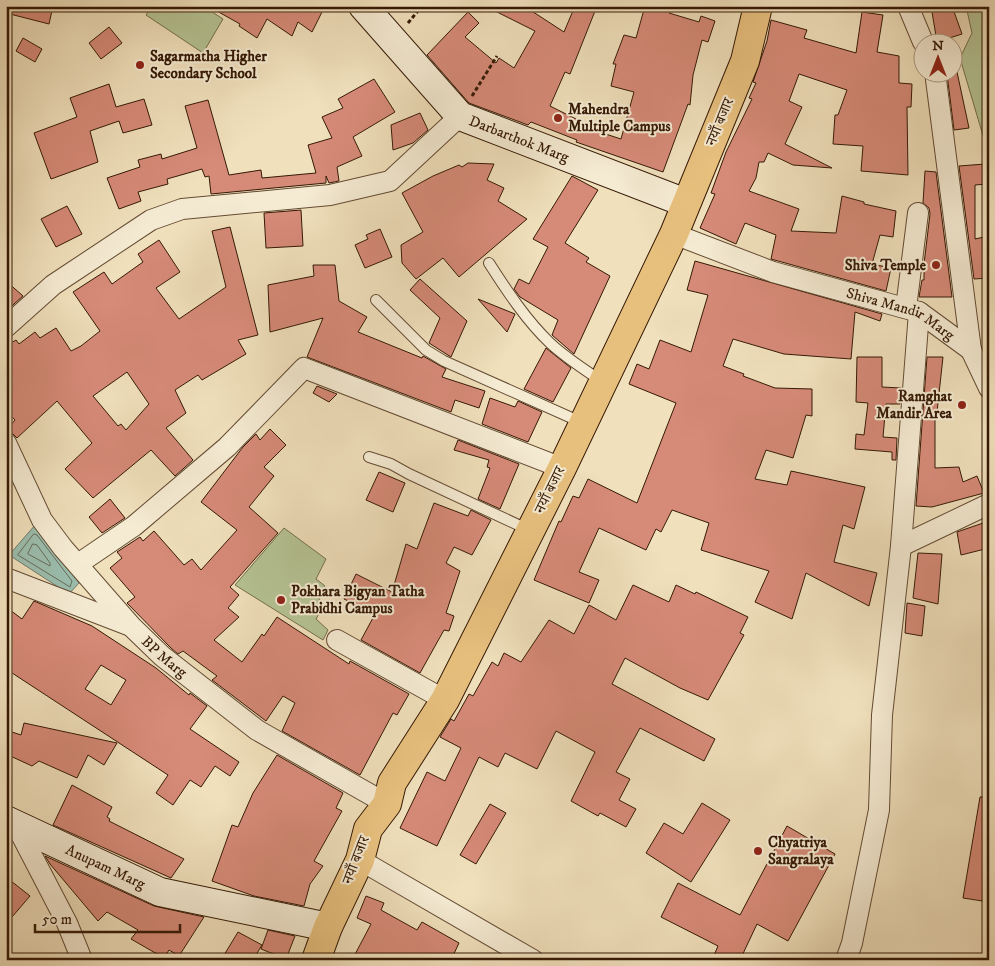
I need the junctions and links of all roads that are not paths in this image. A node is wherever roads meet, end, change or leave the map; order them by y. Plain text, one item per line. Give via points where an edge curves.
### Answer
1 (363, 6) edge
2 (758, 6) edge
3 (908, 6) edge
4 (920, 32) edge
5 (937, 82) edge
6 (460, 116) junction
7 (686, 203) junction
8 (918, 213) dead end
9 (674, 234) junction
10 (489, 263) dead end
11 (376, 300) dead end
12 (912, 310) junction
13 (6, 327) edge
14 (971, 350) junction
15 (603, 382) junction
16 (989, 388) edge
17 (583, 423) junction
18 (6, 443) edge
19 (369, 457) dead end
20 (562, 468) junction
21 (989, 504) edge
22 (530, 530) junction
23 (901, 546) junction
24 (78, 564) junction
25 (6, 578) edge
26 (132, 627) junction
27 (337, 640) dead end
28 (445, 700) junction
29 (387, 804) junction
30 (11, 822) edge
31 (360, 860) junction
32 (328, 927) junction
33 (82, 960) edge
34 (316, 960) edge
35 (532, 960) edge
36 (846, 960) edge

1 - 6 main road, Darbarthok Marg
2 - 7 main road, नयाँ बजार via 745,61
3 - 4 street
5 - 14 street, Shiva Mandir Marg
6 - 7 main road, Darbarthok Marg
6 - 13 street via 390,181 330,195 182,209 151,220 53,285
7 - 9 main road, नयाँ बजार
8 - 12 street
9 - 12 street, Shiva Mandir Marg via 773,272
9 - 15 main road, नयाँ बजार
10 - 15 lane via 513,299 549,342
11 - 17 lane via 426,350 444,361
12 - 14 street, Shiva Mandir Marg
12 - 23 street
14 - 16 street
15 - 17 main road, नयाँ बजार
17 - 20 main road, नयाँ बजार
18 - 24 street, BP Marg via 42,520
19 - 22 lane via 391,464
20 - 22 main road, नयाँ बजार
20 - 24 street via 304,368 227,447 134,526
21 - 23 street
22 - 28 main road, नयाँ बजार
23 - 36 street via 882,715 878,810
24 - 26 street, BP Marg
25 - 26 street
26 - 29 street, BP Marg via 162,656 257,730
27 - 28 street
28 - 29 main road, नयाँ बजार via 392,783
29 - 31 main road, नयाँ बजार via 368,829
30 - 32 main road, Anupam Marg via 160,892
30 - 33 street via 68,924
31 - 32 main road, नयाँ बजार
31 - 35 street
32 - 34 main road, नयाँ बजार

